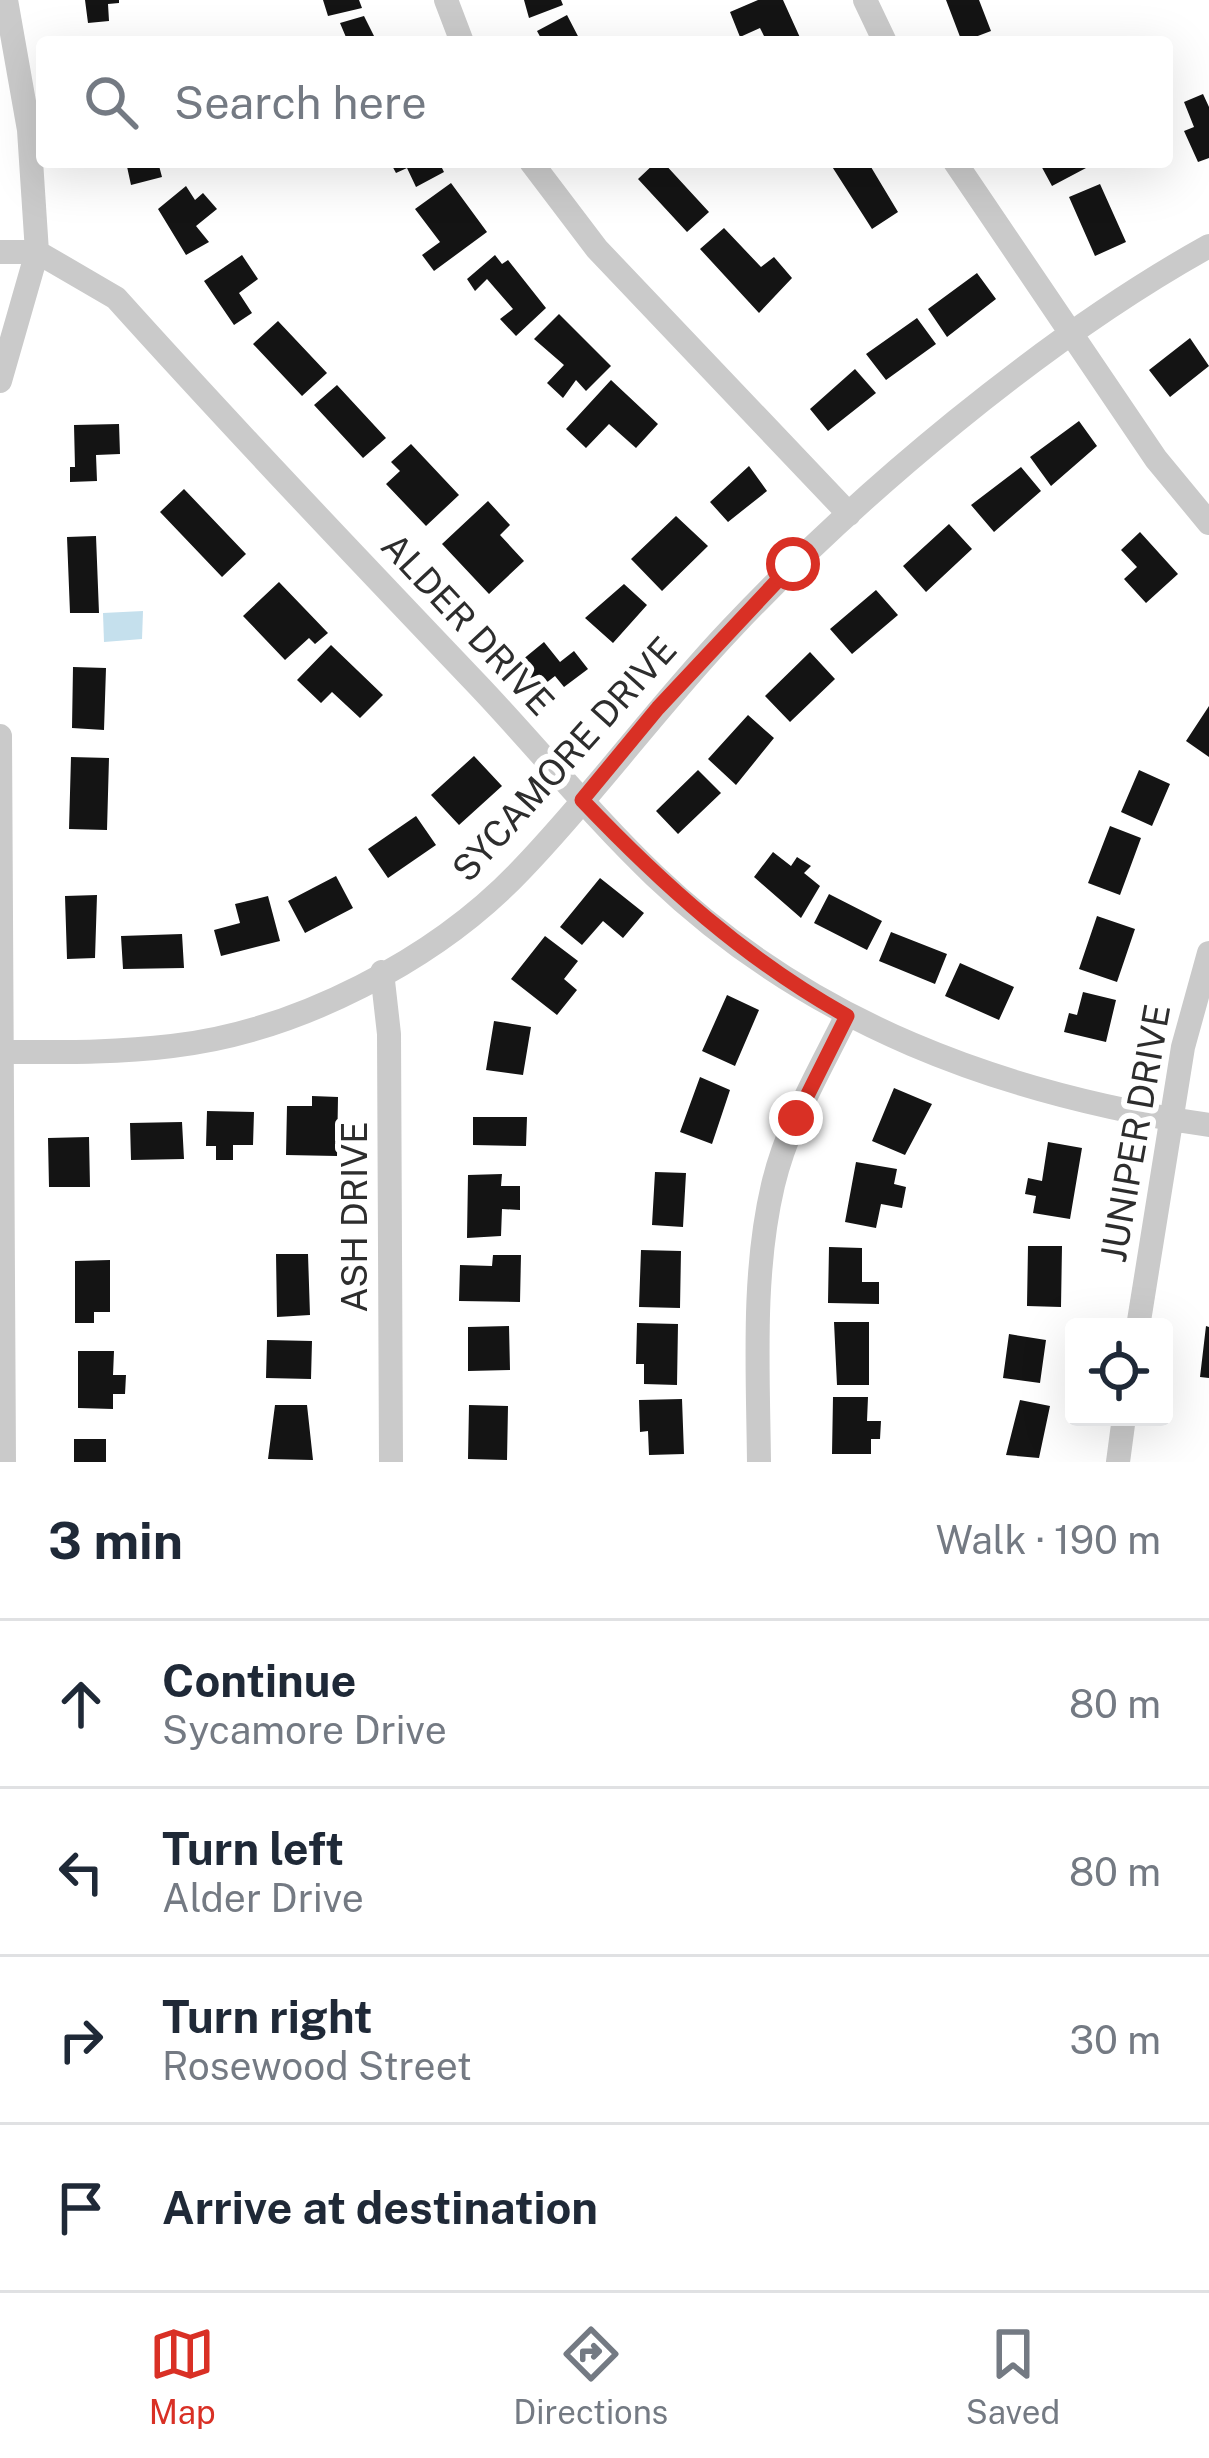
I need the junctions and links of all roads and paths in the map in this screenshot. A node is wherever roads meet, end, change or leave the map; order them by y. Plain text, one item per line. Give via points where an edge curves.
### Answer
1 (6, 0) edge
2 (446, 0) edge
3 (865, 0) edge
4 (460, 36) edge
5 (882, 36) edge
6 (536, 168) edge
7 (959, 168) edge
8 (1209, 246) edge
9 (37, 251) junction
10 (0, 252) edge
11 (1072, 336) junction
12 (0, 381) edge
13 (849, 514) junction
14 (1209, 523) edge
15 (0, 736) edge
16 (582, 800) junction
17 (1209, 953) edge
18 (382, 972) junction
19 (847, 1016) junction
20 (1, 1052) edge
21 (1170, 1120) junction
22 (1209, 1125) edge
23 (1139, 1318) edge
24 (1123, 1426) edge
25 (4, 1462) edge
26 (391, 1462) edge
27 (759, 1462) edge
28 (1118, 1462) edge

1 - 9 street via 29,130
2 - 4 street
3 - 5 street
6 - 13 street via 597,249
7 - 11 street
8 - 11 street, SYCAMORE DRIVE
9 - 10 street
9 - 12 street
9 - 16 street, ALDER DRIVE via 116,298
11 - 13 street, SYCAMORE DRIVE
11 - 14 street
13 - 16 street, SYCAMORE DRIVE via 726,633
15 - 20 street
16 - 18 street, SYCAMORE DRIVE via 481,907
16 - 19 street, ALDER DRIVE via 688,906
17 - 21 street, JUNIPER DRIVE
18 - 20 street, SYCAMORE DRIVE via 245,1030 176,1046
18 - 26 street, ASH DRIVE
19 - 21 street, ALDER DRIVE via 989,1077
19 - 27 street via 773,1184 761,1264
20 - 25 street
21 - 22 street, ALDER DRIVE
21 - 23 street, JUNIPER DRIVE
24 - 28 street

